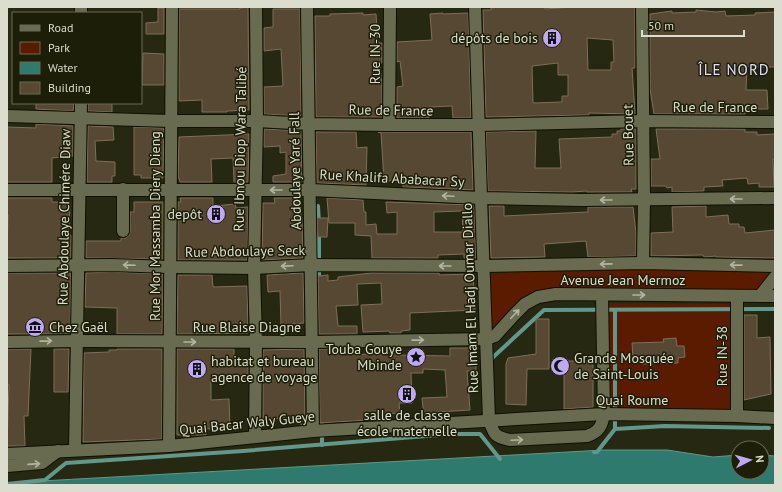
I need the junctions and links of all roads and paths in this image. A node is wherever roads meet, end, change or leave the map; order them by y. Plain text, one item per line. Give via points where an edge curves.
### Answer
1 (172, 7) edge
2 (256, 7) edge
3 (307, 7) edge
4 (390, 7) edge
5 (475, 7) edge
6 (642, 7) edge
7 (81, 104) edge
8 (7, 116) edge
9 (81, 118) junction
10 (171, 120) junction
11 (257, 121) junction
12 (643, 121) junction
13 (775, 122) edge
14 (309, 124) junction
15 (389, 125) junction
16 (479, 125) junction
17 (80, 189) junction
18 (123, 189) junction
19 (7, 190) edge
20 (256, 190) junction
21 (310, 190) junction
22 (170, 191) junction
23 (480, 198) junction
24 (775, 198) edge
25 (644, 199) junction
26 (123, 231) dead end
27 (643, 263) junction
28 (78, 265) junction
29 (311, 265) junction
30 (7, 266) edge
31 (484, 266) junction
32 (775, 266) edge
33 (169, 267) junction
34 (254, 268) junction
35 (775, 277) edge
36 (602, 295) junction
37 (737, 296) junction
38 (760, 296) junction
39 (775, 296) edge
40 (487, 339) junction
41 (78, 341) junction
42 (7, 342) edge
43 (170, 342) junction
44 (256, 342) junction
45 (312, 342) junction
46 (604, 414) junction
47 (737, 416) junction
48 (775, 418) edge
49 (489, 420) junction
50 (313, 431) junction
51 (255, 436) junction
52 (169, 446) junction
53 (75, 450) junction
54 (58, 451) junction
55 (7, 454) edge
56 (7, 466) edge

1 - 10 street, Rue Mor Massamba Diery Dieng
2 - 11 street, Rue Ibnou Diop Wara Talibé
3 - 14 street, Abdoulaye Yaré Fall
4 - 15 street, Rue IN-30
5 - 16 street, Rue Imam El Hadj Oumar Diallo
6 - 12 street, Rue Bouet
7 - 9 street, Rue Abdoulaye Chimére Diaw
8 - 9 street, Rue de France
9 - 10 street, Rue de France
9 - 17 street, Rue Abdoulaye Chimére Diaw
10 - 11 street, Rue de France
10 - 22 street, Rue Mor Massamba Diery Dieng
11 - 14 street, Rue de France
11 - 20 street, Rue Ibnou Diop Wara Talibé
12 - 13 street, Rue de France
12 - 16 street, Rue de France
12 - 25 street, Rue Bouet
14 - 15 street, Rue de France
14 - 21 street, Abdoulaye Yaré Fall
15 - 16 street, Rue de France
16 - 23 street, Rue Imam El Hadj Oumar Diallo
17 - 18 street, Rue Khalifa Ababacar Sy
17 - 19 street, Rue Khalifa Ababacar Sy
17 - 28 street, Rue Abdoulaye Chimére Diaw
18 - 22 street, Rue Khalifa Ababacar Sy
18 - 26 street
21 -> 20 street, Rue Khalifa Ababacar Sy
20 - 22 street, Rue Khalifa Ababacar Sy
20 - 34 street, Rue Ibnou Diop Wara Talibé
23 -> 21 street, Rue Khalifa Ababacar Sy
21 - 29 street, Abdoulaye Yaré Fall
22 - 33 street, Rue Mor Massamba Diery Dieng
25 -> 23 street, Rue Khalifa Ababacar Sy
23 - 31 street, Rue Imam El Hadj Oumar Diallo
24 -> 25 street, Rue Khalifa Ababacar Sy
25 - 27 street, Rue Bouet
27 -> 31 street, Avenue Jean Mermoz
32 -> 27 street, Avenue Jean Mermoz
28 - 30 street, Rue Abdoulaye Seck
33 -> 28 street, Rue Abdoulaye Seck
28 - 41 street, Rue Abdoulaye Chimére Diaw
31 -> 29 street, Rue Abdoulaye Seck
29 -> 34 street, Rue Abdoulaye Seck
29 - 45 street, Abdoulaye Yaré Fall
31 - 40 street, Rue Imam El Hadj Oumar Diallo
33 - 34 street, Rue Abdoulaye Seck
33 - 43 street, Rue Mor Massamba Diery Dieng
34 - 44 street, Rue Ibnou Diop Wara Talibé
35 - 38 street
36 -> 37 street, Avenue Jean Mermoz
40 -> 36 street, Avenue Jean Mermoz via 495,336 525,304 538,297 556,294
36 - 46 street
37 - 38 street, Avenue Jean Mermoz
37 - 47 street, Rue IN-38
38 - 39 street, Avenue Jean Mermoz
45 -> 40 street, Rue Blaise Diagne
40 - 49 street, Rue Imam El Hadj Oumar Diallo
42 -> 41 street, Rue Blaise Diagne
41 - 43 street, Rue Blaise Diagne
41 - 53 street, Rue Abdoulaye Chimére Diaw
43 -> 44 street, Rue Blaise Diagne
43 - 52 street, Rue Mor Massamba Diery Dieng
44 - 45 street, Rue Blaise Diagne
44 - 51 street, Rue Ibnou Diop Wara Talibé
45 - 50 street, Abdoulaye Yaré Fall
46 - 47 street, Quai Roume
46 - 49 street, Quai Roume
49 -> 46 street via 500,438 510,440 587,436 602,426
47 - 48 street, Quai Roume
49 - 50 street, Quai Bacar Waly Gueye
50 - 51 street, Quai Bacar Waly Gueye
51 - 52 street, Quai Bacar Waly Gueye
52 - 53 street, Quai Bacar Waly Gueye
53 - 54 street, Quai Bacar Waly Gueye
54 - 55 street, Quai Bacar Waly Gueye
56 -> 54 street via 42,463

